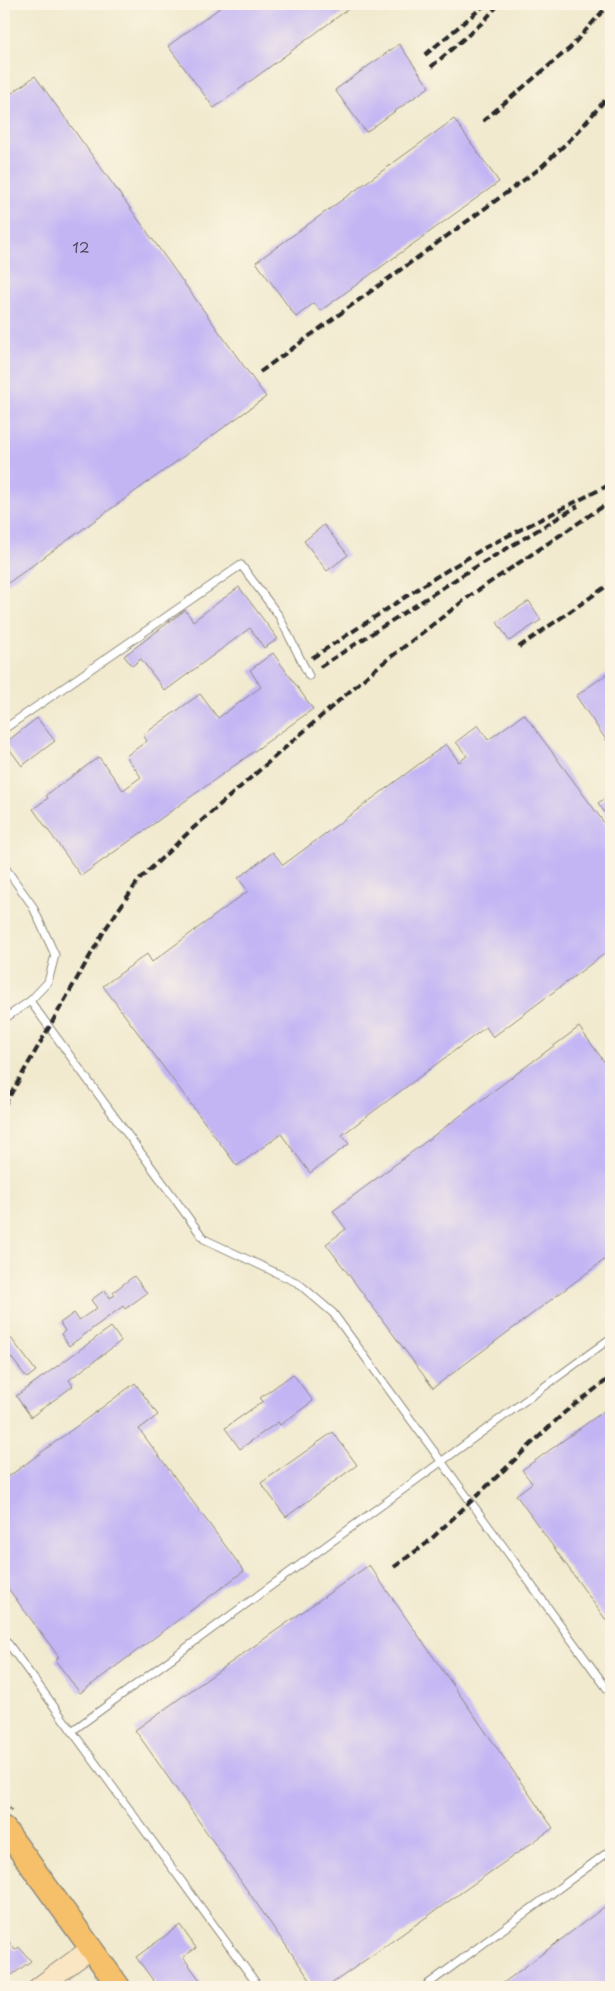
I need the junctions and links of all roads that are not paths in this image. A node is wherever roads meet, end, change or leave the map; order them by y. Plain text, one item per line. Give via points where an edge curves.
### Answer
1 (309, 676) dead end
2 (4, 728) edge
3 (4, 866) edge
4 (30, 1001) junction
5 (4, 1019) edge
6 (611, 1338) edge
7 (441, 1462) junction
8 (4, 1638) edge
9 (611, 1694) edge
10 (72, 1731) junction
11 (4, 1828) edge
12 (611, 1850) edge
13 (92, 1948) junction
14 (39, 1987) edge
15 (119, 1987) edge
16 (259, 1987) edge
17 (424, 1987) edge

1 - 2 lane via 279,616 241,565
3 - 4 lane via 32,906 55,955 48,982
4 - 5 lane
4 - 7 lane via 204,1238 298,1284 333,1313
6 - 7 lane
7 - 9 lane
7 - 10 lane
8 - 10 lane
10 - 16 lane
11 - 13 main road
12 - 17 lane
13 - 14 main road
13 - 15 main road

